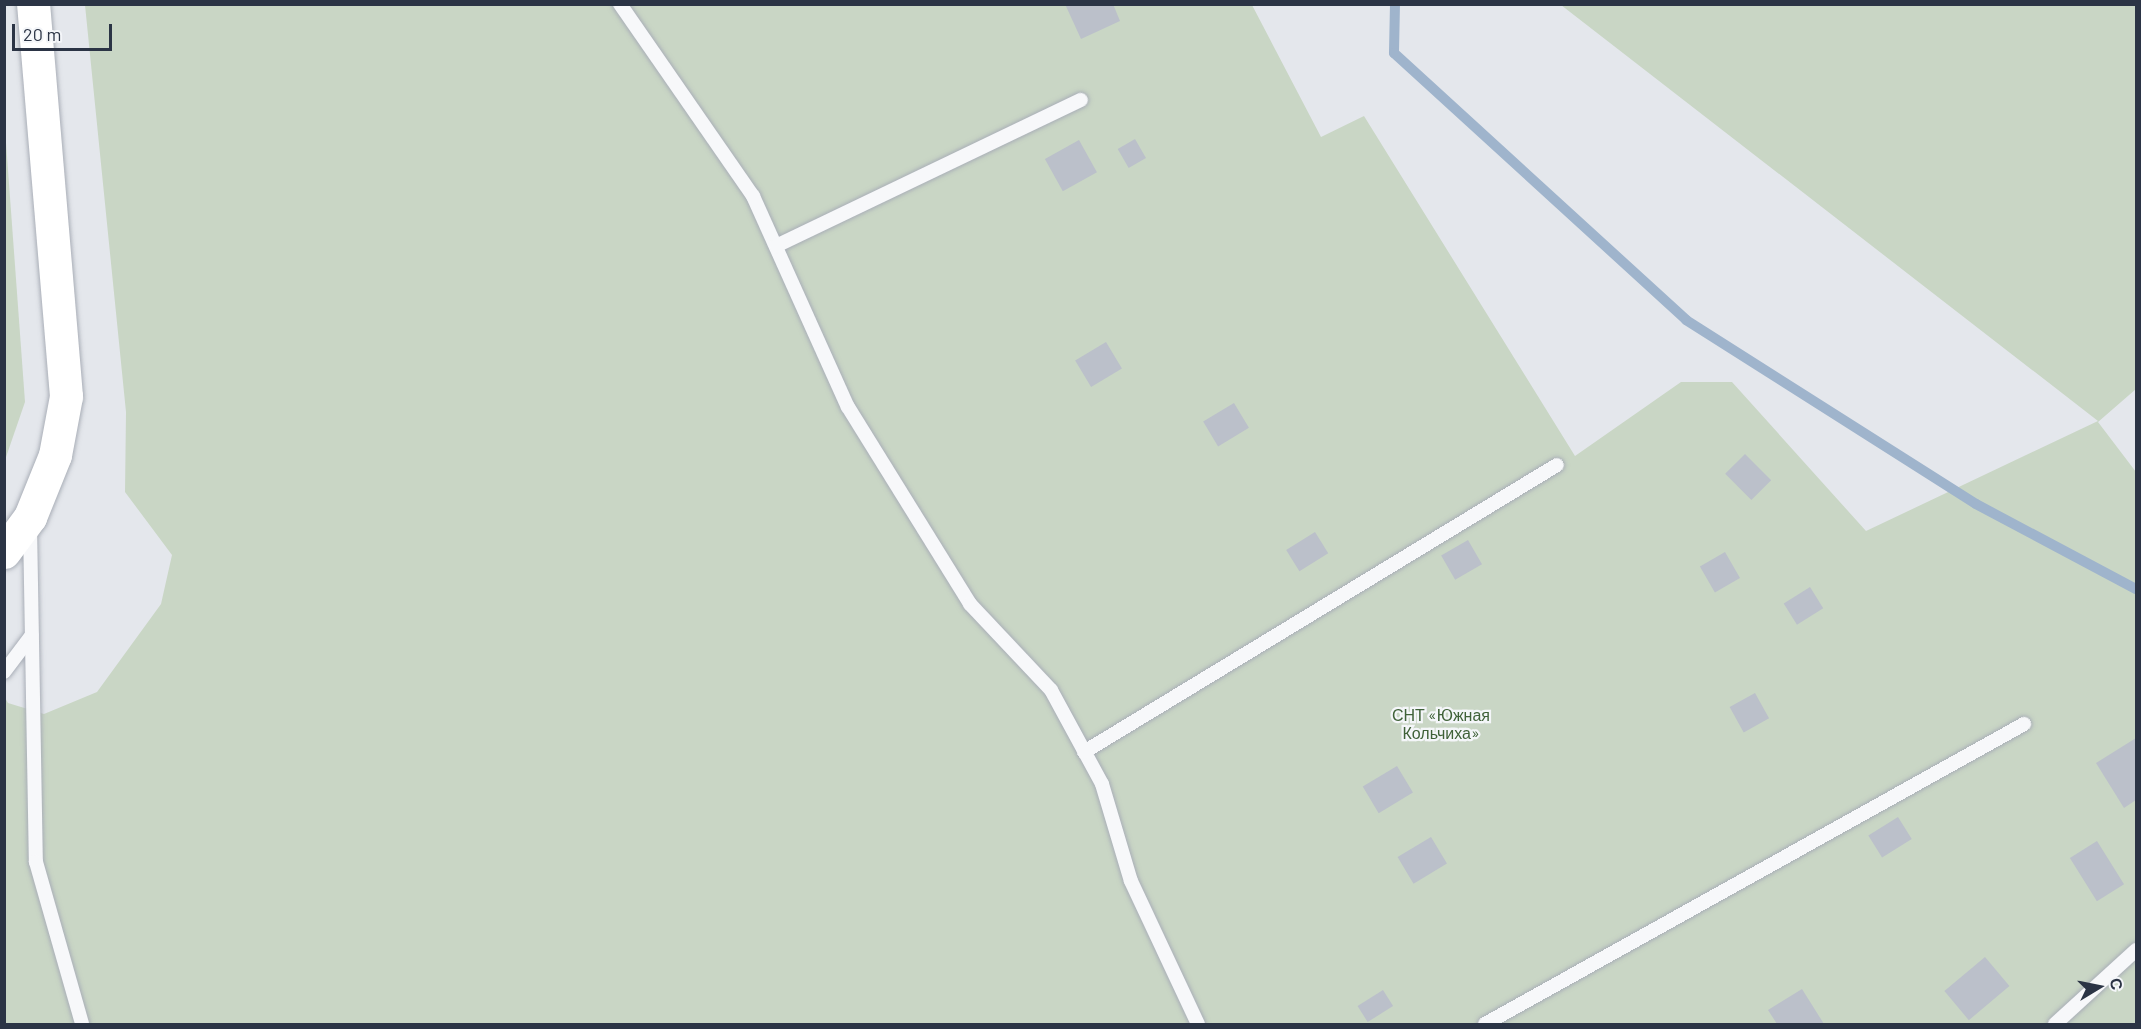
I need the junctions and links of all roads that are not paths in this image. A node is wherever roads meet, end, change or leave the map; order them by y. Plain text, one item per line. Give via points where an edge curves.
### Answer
1 (33, 4) edge
2 (620, 4) edge
3 (1081, 100) dead end
4 (776, 246) junction
5 (1557, 465) dead end
6 (30, 516) junction
7 (4, 552) edge
8 (32, 635) junction
9 (4, 672) edge
10 (2024, 724) dead end
11 (1084, 752) junction
12 (2136, 950) edge
13 (82, 1024) edge
14 (1198, 1024) edge
15 (1485, 1024) edge
16 (2055, 1024) edge

1 - 6 main road via 66,396 55,455
2 - 4 lane via 753,196
3 - 4 lane
4 - 11 lane via 848,406 970,604 1051,690
5 - 11 lane
6 - 7 main road
6 - 8 lane
8 - 9 lane
8 - 13 lane via 36,862
10 - 15 lane
11 - 14 lane via 1102,784 1131,881
12 - 16 lane

